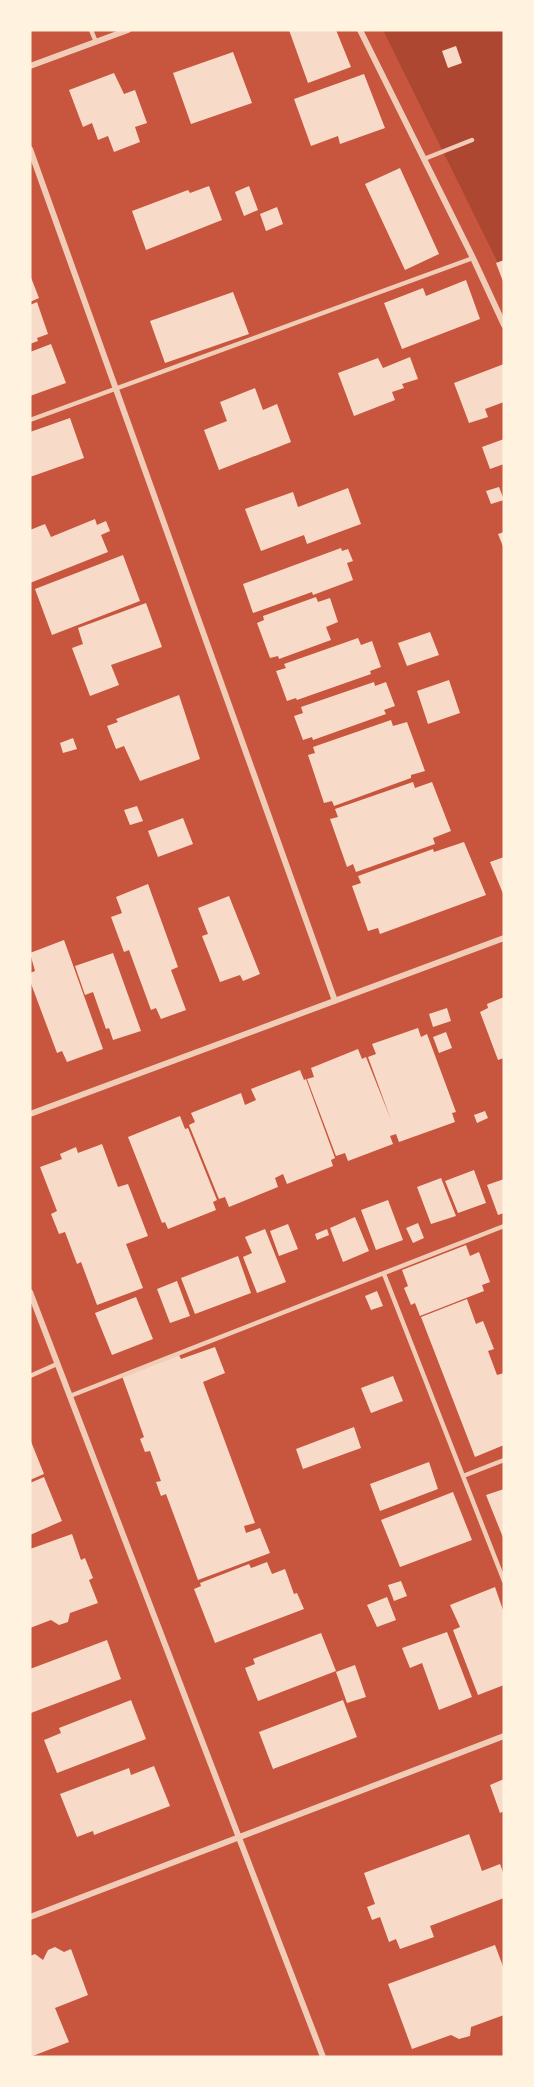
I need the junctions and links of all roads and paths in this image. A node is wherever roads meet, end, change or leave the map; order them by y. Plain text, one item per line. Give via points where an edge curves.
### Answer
1 (91, 30) edge
2 (129, 30) edge
3 (360, 30) edge
4 (96, 42) junction
5 (30, 66) edge
6 (472, 141) dead end
7 (30, 149) edge
8 (424, 159) junction
9 (473, 258) junction
10 (504, 326) edge
11 (117, 388) junction
12 (30, 420) edge
13 (504, 938) edge
14 (336, 1001) junction
15 (30, 1114) edge
16 (504, 1226) edge
17 (384, 1274) junction
18 (30, 1292) edge
19 (57, 1364) junction
20 (30, 1376) edge
21 (70, 1396) junction
22 (504, 1460) edge
23 (463, 1476) junction
24 (504, 1581) edge
25 (504, 1736) edge
26 (238, 1836) junction
27 (30, 1917) edge
28 (323, 2057) edge

1 - 4 lane
2 - 4 street
3 - 8 street
4 - 5 street
6 - 8 lane
7 - 11 street
8 - 9 street
9 - 10 street
9 - 11 lane
11 - 12 lane
11 - 14 street
13 - 14 street
14 - 15 street
16 - 17 lane
17 - 21 lane
17 - 23 lane
18 - 19 street
19 - 20 lane
19 - 21 street
21 - 26 street
22 - 23 lane
23 - 24 lane
25 - 26 street
26 - 27 street
26 - 28 street

